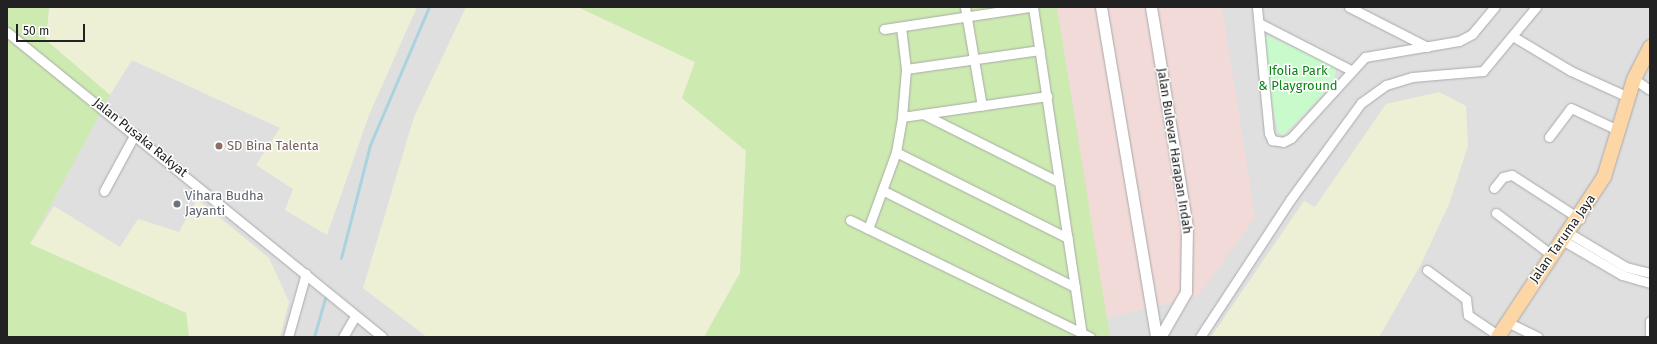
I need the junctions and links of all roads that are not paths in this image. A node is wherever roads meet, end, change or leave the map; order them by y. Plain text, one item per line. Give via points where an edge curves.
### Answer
1 (965, 7) edge
2 (1029, 7) edge
3 (1033, 7) edge
4 (1101, 7) edge
5 (1151, 7) edge
6 (1257, 7) edge
7 (1349, 7) edge
8 (1483, 7) edge
9 (1536, 7) edge
10 (1493, 9) edge
11 (967, 17) junction
12 (1259, 23) junction
13 (901, 27) junction
14 (884, 29) dead end
15 (7, 32) edge
16 (1514, 37) junction
17 (1427, 47) junction
18 (1650, 47) edge
19 (1040, 50) junction
20 (974, 60) junction
21 (906, 70) junction
22 (1351, 70) junction
23 (1634, 79) junction
24 (1650, 90) edge
25 (1047, 96) junction
26 (1628, 97) junction
27 (982, 106) junction
28 (922, 114) junction
29 (902, 117) junction
30 (1618, 130) junction
31 (135, 134) junction
32 (1550, 137) dead end
33 (896, 152) junction
34 (1059, 182) junction
35 (1494, 188) dead end
36 (884, 191) junction
37 (104, 192) dead end
38 (1496, 213) dead end
39 (1580, 219) junction
40 (850, 220) dead end
41 (868, 229) junction
42 (1567, 237) junction
43 (1068, 238) junction
44 (1552, 255) junction
45 (1427, 270) dead end
46 (1624, 271) junction
47 (306, 273) junction
48 (1650, 273) edge
49 (1650, 283) edge
50 (1075, 287) junction
51 (355, 316) junction
52 (1650, 321) edge
53 (1507, 322) junction
54 (1086, 335) edge
55 (1650, 335) edge
56 (288, 337) edge
57 (343, 337) edge
58 (382, 337) edge
59 (1156, 337) edge
60 (1160, 337) edge
61 (1200, 337) edge
62 (1498, 337) edge
63 (1538, 337) edge

1 - 11 street
2 - 11 street
3 - 19 street
4 - 59 street
5 - 60 street, Jalan Bulevar Harapan Indah via 1187,227 1186,292
6 - 12 street
7 - 17 street
8 - 10 street
9 - 16 street
10 - 17 street via 1466,38
11 - 13 street
11 - 20 street
12 - 22 street
12 - 22 street via 1268,133 1272,140 1283,142 1291,138
13 - 14 street
13 - 21 street
15 - 31 street, Jalan Pusaka Rakyat
16 - 26 street via 1572,71
16 - 61 street via 1483,71 1412,77 1386,85 1362,103 1290,200
17 - 22 street via 1376,52 1365,57
18 - 23 main road, Jalan Taruma Jaya
19 - 20 street
19 - 25 street
20 - 21 street
20 - 27 street
21 - 29 street
23 - 24 street
23 - 26 main road, Jalan Taruma Jaya
25 - 27 street
25 - 34 street
26 - 30 main road, Jalan Taruma Jaya
27 - 28 street
28 - 29 street
28 - 34 street
29 - 33 street
30 - 32 street via 1571,108 1566,110
30 - 39 main road, Jalan Taruma Jaya via 1604,177
31 - 37 street
31 - 47 street, Jalan Pusaka Rakyat
33 - 36 street
33 - 43 street
34 - 43 street
35 - 39 street via 1506,174 1512,175
36 - 41 street
36 - 50 street
38 - 44 street
39 - 42 main road, Jalan Taruma Jaya
40 - 41 street
41 - 54 street
42 - 44 main road, Jalan Taruma Jaya
42 - 46 street
43 - 50 street
44 - 53 main road, Jalan Taruma Jaya
45 - 62 street via 1466,299 1468,314
46 - 48 street
46 - 49 street
47 - 51 street, Jalan Pusaka Rakyat
47 - 56 street
50 - 54 street
51 - 57 street
51 - 58 street, Jalan Pusaka Rakyat
52 - 55 street
53 - 62 main road, Jalan Taruma Jaya
53 - 63 street

